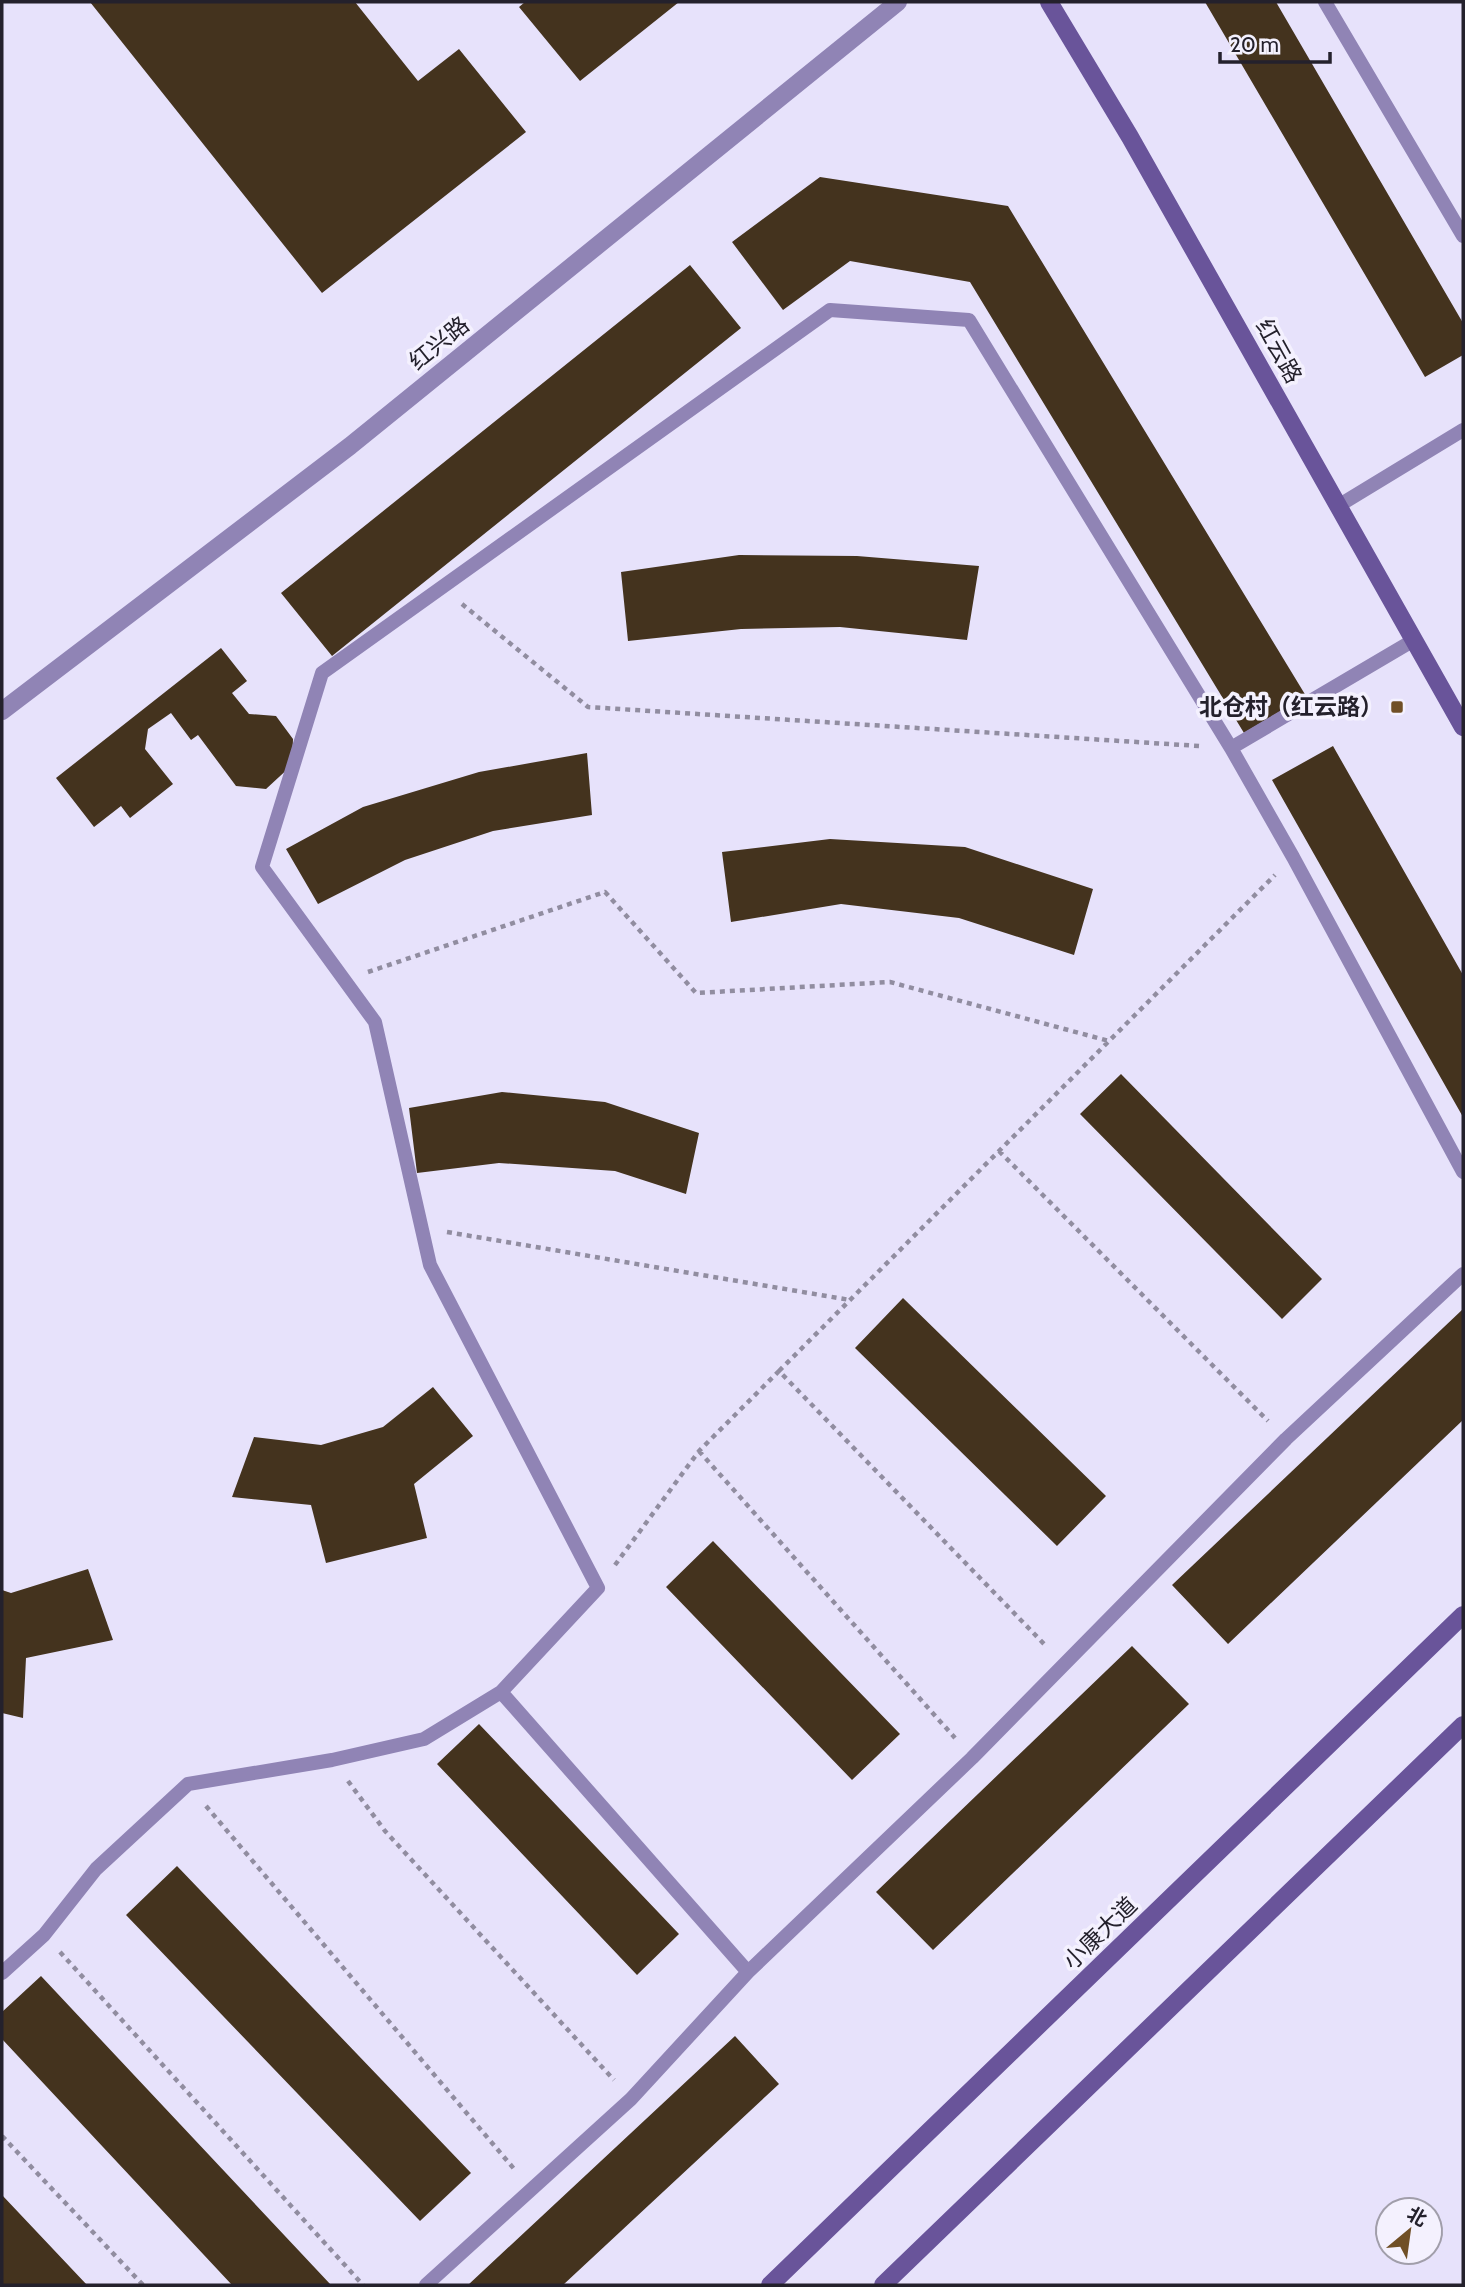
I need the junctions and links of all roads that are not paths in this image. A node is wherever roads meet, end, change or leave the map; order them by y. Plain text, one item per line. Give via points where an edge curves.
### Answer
1 (898, 2) edge
2 (1049, 2) edge
3 (1325, 2) edge
4 (1463, 236) edge
5 (1463, 430) edge
6 (1338, 506) junction
7 (1414, 640) junction
8 (2, 711) edge
9 (1463, 727) edge
10 (1231, 748) junction
11 (1463, 1172) edge
12 (1463, 1274) edge
13 (1463, 1615) edge
14 (501, 1692) junction
15 (1463, 1725) edge
16 (748, 1972) junction
17 (2, 1973) edge
18 (426, 2285) edge
19 (770, 2285) edge
20 (883, 2285) edge

1 - 8 street, 红兴路 via 350,446
2 - 6 main road, 红云路
3 - 4 lane
5 - 6 lane
6 - 7 main road, 红云路
7 - 9 main road, 红云路
7 - 10 lane
10 - 11 lane
10 - 14 lane via 969,320 830,310 322,673 262,867 375,1022 430,1265 598,1588
12 - 16 lane via 1286,1439 972,1758
13 - 19 main road, 小康大道
14 - 16 lane
14 - 17 lane via 424,1739 188,1784 96,1869 44,1935
15 - 20 main road
16 - 18 lane via 631,2099

